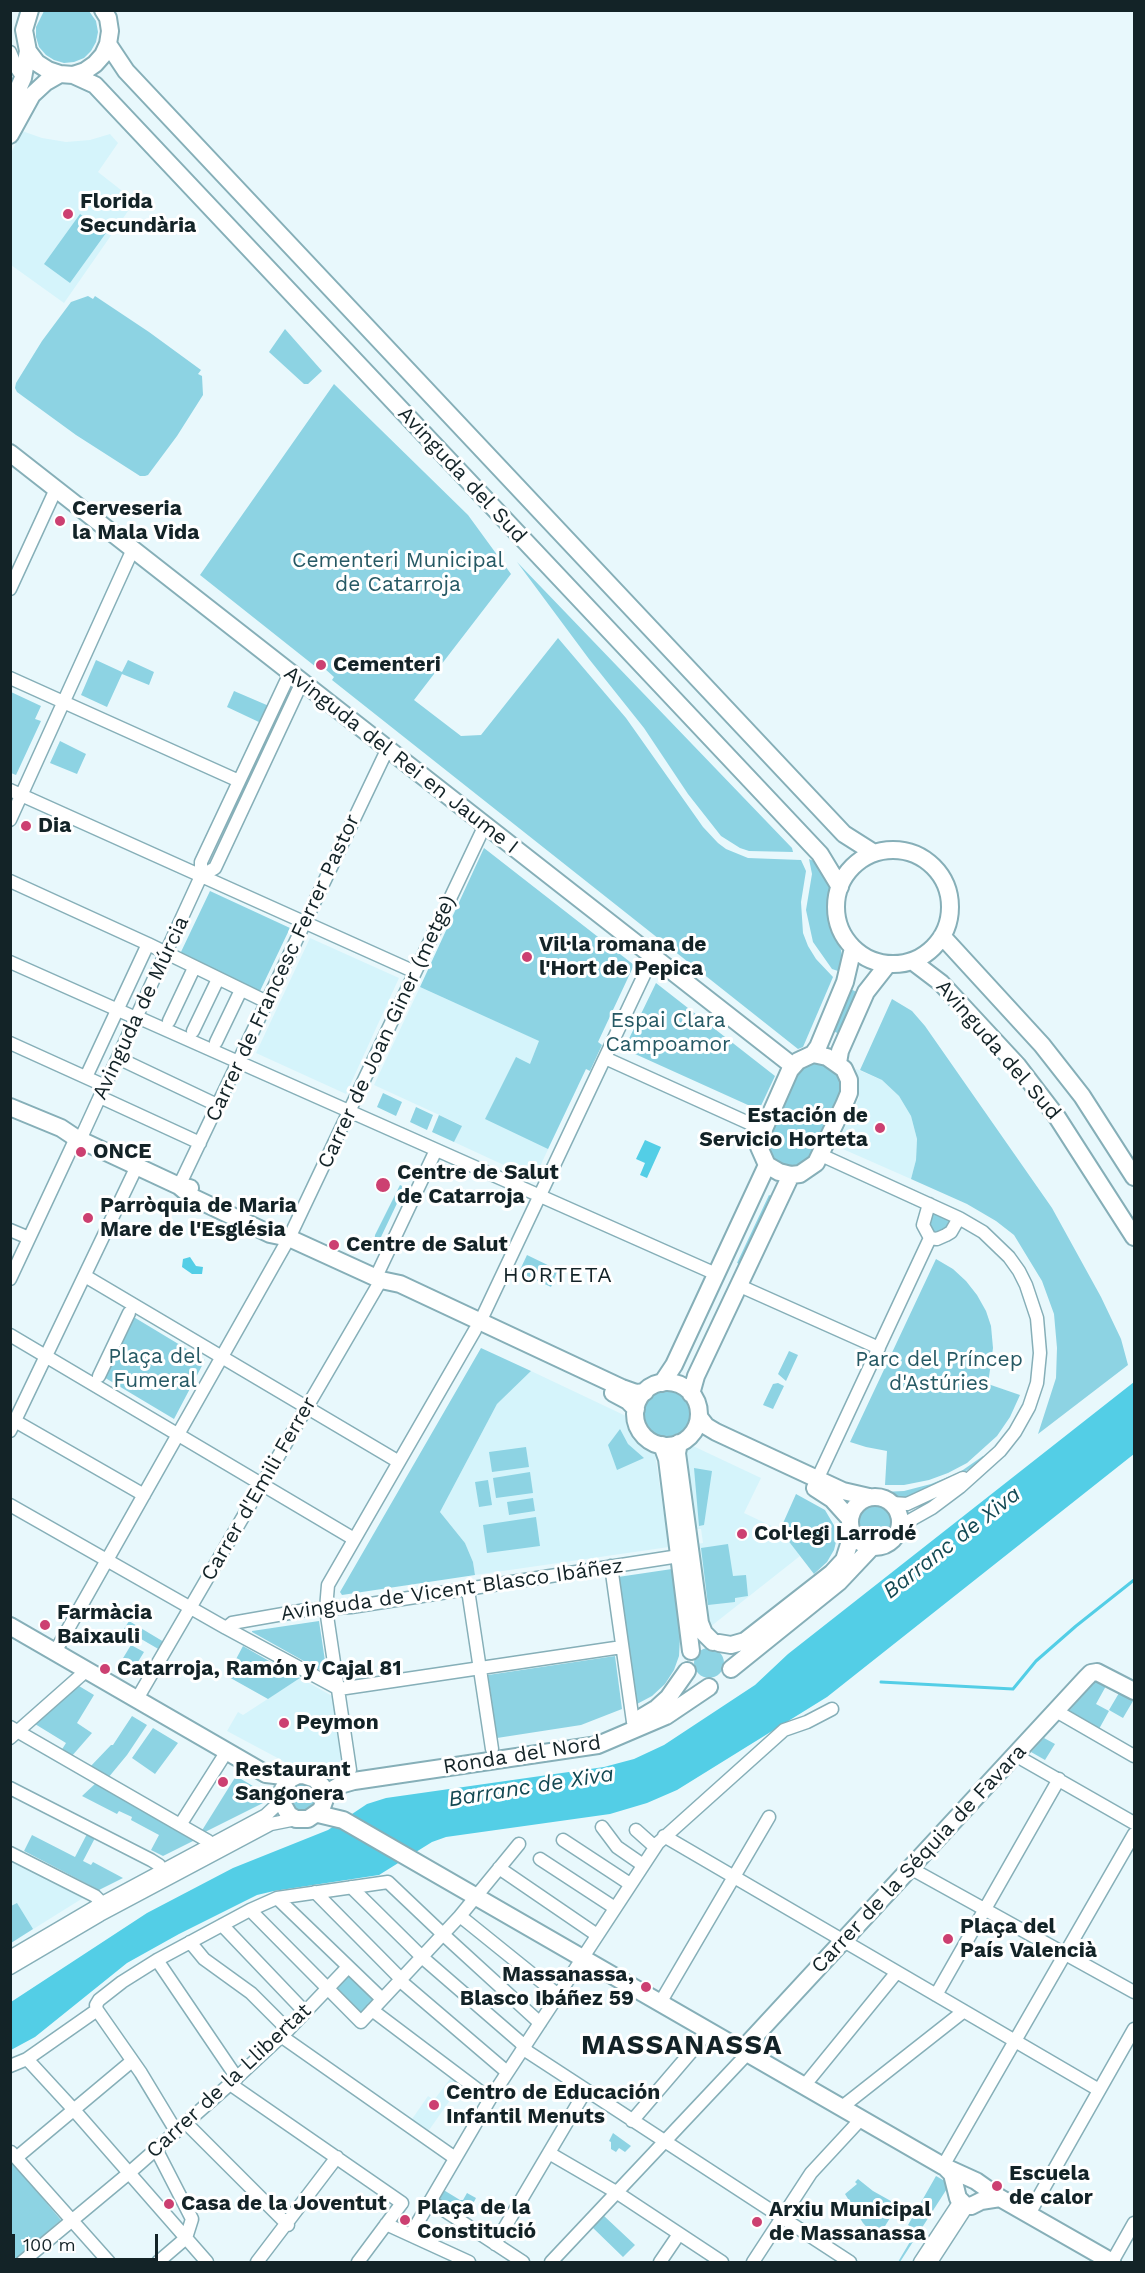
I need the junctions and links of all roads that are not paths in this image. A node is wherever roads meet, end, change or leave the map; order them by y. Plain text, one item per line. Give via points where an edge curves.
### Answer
1 (103, 10) edge
2 (26, 13) edge
3 (108, 44) junction
4 (28, 51) junction
5 (10, 52) edge
6 (67, 74) junction
7 (23, 78) junction
8 (10, 107) edge
9 (10, 135) edge
10 (10, 453) edge
11 (56, 489) junction
12 (132, 549) junction
13 (14, 571) edge
14 (10, 589) edge
15 (296, 677) junction
16 (10, 678) edge
17 (63, 702) junction
18 (387, 750) junction
19 (239, 781) junction
20 (16, 793) edge
21 (10, 820) edge
22 (484, 825) junction
23 (874, 853) junction
24 (201, 876) junction
25 (10, 881) edge
26 (840, 887) junction
27 (305, 923) junction
28 (942, 936) junction
29 (148, 944) junction
30 (853, 948) junction
31 (166, 952) junction
32 (653, 956) junction
33 (912, 961) junction
34 (10, 962) edge
35 (888, 964) junction
36 (194, 968) junction
37 (415, 972) junction
38 (218, 979) junction
39 (241, 990) junction
40 (267, 1002) junction
41 (117, 1010) junction
42 (136, 1018) junction
43 (169, 1021) dead end
44 (194, 1031) dead end
45 (216, 1042) dead end
46 (10, 1043) edge
47 (813, 1054) junction
48 (118, 1058) junction
49 (605, 1058) junction
50 (238, 1062) junction
51 (838, 1063) junction
52 (792, 1066) junction
53 (86, 1077) junction
54 (102, 1092) junction
55 (217, 1105) junction
56 (10, 1107) edge
57 (350, 1111) junction
58 (10, 1117) edge
59 (762, 1129) junction
60 (78, 1139) junction
61 (200, 1143) junction
62 (436, 1150) junction
63 (820, 1155) junction
64 (767, 1165) junction
65 (137, 1166) junction
66 (791, 1175) junction
67 (1134, 1177) edge
68 (179, 1186) junction
69 (540, 1196) junction
70 (929, 1204) junction
71 (959, 1218) junction
72 (10, 1230) edge
73 (1134, 1237) edge
74 (29, 1238) junction
75 (289, 1238) junction
76 (930, 1238) junction
77 (716, 1274) junction
78 (85, 1276) junction
79 (10, 1278) edge
80 (379, 1279) junction
81 (740, 1286) junction
82 (129, 1312) dead end
83 (478, 1326) junction
84 (10, 1335) edge
85 (879, 1348) junction
86 (46, 1356) junction
87 (223, 1357) junction
88 (99, 1376) dead end
89 (662, 1383) junction
90 (645, 1392) junction
91 (691, 1394) junction
92 (308, 1406) junction
93 (636, 1408) junction
94 (699, 1417) junction
95 (13, 1426) edge
96 (179, 1434) junction
97 (678, 1441) junction
98 (399, 1462) junction
99 (984, 1465) junction
100 (815, 1483) junction
101 (262, 1484) junction
102 (144, 1495) junction
103 (869, 1497) junction
104 (892, 1503) junction
105 (10, 1505) edge
106 (900, 1526) junction
107 (851, 1527) junction
108 (354, 1539) junction
109 (872, 1547) junction
110 (679, 1556) junction
111 (108, 1560) junction
112 (611, 1566) junction
113 (468, 1590) junction
114 (190, 1608) junction
115 (326, 1609) junction
116 (10, 1626) edge
117 (226, 1628) junction
118 (716, 1643) junction
119 (622, 1647) junction
120 (691, 1651) junction
121 (55, 1652) junction
122 (480, 1668) junction
123 (731, 1669) junction
124 (87, 1670) junction
125 (687, 1671) junction
126 (709, 1687) junction
127 (339, 1689) junction
128 (1134, 1691) edge
129 (137, 1699) junction
130 (832, 1709) dead end
131 (1056, 1710) junction
132 (633, 1722) junction
133 (13, 1732) edge
134 (492, 1749) junction
135 (227, 1751) junction
136 (1016, 1755) junction
137 (1134, 1756) edge
138 (350, 1770) junction
139 (266, 1774) junction
140 (296, 1776) junction
141 (1059, 1779) junction
142 (340, 1785) junction
143 (10, 1788) edge
144 (322, 1797) junction
145 (281, 1798) junction
146 (340, 1817) junction
147 (769, 1817) dead end
148 (296, 1818) junction
149 (1134, 1822) edge
150 (180, 1825) junction
151 (602, 1827) dead end
152 (636, 1830) dead end
153 (1134, 1834) edge
154 (664, 1836) junction
155 (563, 1839) dead end
156 (519, 1844) dead end
157 (211, 1846) junction
158 (655, 1847) junction
159 (10, 1853) edge
160 (540, 1859) dead end
161 (643, 1865) junction
162 (499, 1868) junction
163 (910, 1868) junction
164 (163, 1871) junction
165 (735, 1878) junction
166 (630, 1884) junction
167 (351, 1887) junction
168 (315, 1892) junction
169 (477, 1897) junction
170 (277, 1898) junction
171 (102, 1903) junction
172 (615, 1908) junction
173 (986, 1908) junction
174 (250, 1910) junction
175 (460, 1916) junction
176 (222, 1925) junction
177 (443, 1934) junction
178 (597, 1935) junction
179 (844, 1940) junction
180 (190, 1942) junction
181 (1065, 1953) junction
182 (10, 1957) edge
183 (423, 1958) junction
184 (582, 1958) junction
185 (157, 1960) junction
186 (348, 1967) junction
187 (10, 1968) edge
188 (897, 1972) junction
189 (401, 1979) junction
190 (328, 1988) junction
191 (1134, 1992) edge
192 (558, 1995) junction
193 (936, 1995) junction
194 (382, 2000) junction
195 (660, 2003) junction
196 (97, 2010) junction
197 (372, 2010) junction
198 (964, 2011) junction
199 (305, 2012) junction
200 (540, 2023) junction
201 (1134, 2029) edge
202 (709, 2031) junction
203 (284, 2033) junction
204 (1015, 2041) junction
205 (524, 2048) junction
206 (745, 2052) junction
207 (27, 2059) junction
208 (132, 2061) junction
209 (10, 2066) edge
210 (507, 2072) junction
211 (233, 2081) junction
212 (804, 2086) junction
213 (586, 2090) junction
214 (1100, 2090) junction
215 (490, 2099) junction
216 (842, 2107) junction
217 (74, 2109) junction
218 (861, 2119) junction
219 (632, 2121) junction
220 (181, 2127) junction
221 (664, 2141) junction
222 (156, 2149) junction
223 (549, 2153) junction
224 (13, 2155) edge
225 (337, 2157) junction
226 (455, 2158) junction
227 (943, 2166) junction
228 (129, 2174) junction
229 (975, 2181) junction
230 (616, 2192) junction
231 (1000, 2198) junction
232 (967, 2199) junction
233 (430, 2201) junction
234 (402, 2203) junction
235 (1029, 2214) junction
236 (781, 2218) junction
237 (420, 2219) junction
238 (71, 2220) junction
239 (1134, 2223) edge
240 (288, 2224) junction
241 (383, 2228) junction
242 (679, 2234) junction
243 (415, 2237) junction
244 (186, 2238) junction
245 (495, 2244) junction
246 (22, 2262) edge
247 (109, 2262) edge
248 (158, 2262) edge
249 (207, 2262) edge
250 (257, 2262) edge
251 (358, 2262) edge
252 (469, 2262) edge
253 (524, 2262) edge
254 (551, 2262) edge
255 (660, 2262) edge
256 (722, 2262) edge
257 (753, 2262) edge
258 (850, 2262) edge
259 (920, 2262) edge
260 (931, 2262) edge
261 (1112, 2262) edge

1 - 3 street via 110,31
2 - 4 street
3 - 6 street via 95,64 85,71
3 - 23 street, Avinguda del Sud via 126,71 844,834
4 - 6 street, Avinguda del Sud via 48,70
4 - 7 street
5 - 7 street
6 - 9 street via 46,82 32,95
6 - 26 street, Avinguda del Sud via 95,85 820,854
7 - 8 street
10 - 11 street, Avinguda del Rei en Jaume I
11 - 12 street, Avinguda del Rei en Jaume I
11 - 13 street
12 - 15 street, Avinguda del Rei en Jaume I
12 - 17 street
13 - 14 street
15 - 18 street, Avinguda del Rei en Jaume I
15 - 19 street, Avinguda de Múrcia
15 - 24 street, Avinguda de Múrcia via 215,867
16 - 17 street
17 - 19 street
17 - 20 street
18 - 22 street, Avinguda del Rei en Jaume I
18 - 27 street, Carrer de Francesc Ferrer Pastor
19 - 24 street, Avinguda de Múrcia via 201,862
20 - 21 street
20 - 24 street
22 - 32 street, Avinguda del Rei en Jaume I
22 - 37 street, Carrer de Joan Giner (metge)
23 - 26 street via 859,861
23 - 28 street via 912,853 929,862 942,877 950,906
24 - 27 street
24 - 31 street, Avinguda de Múrcia
25 - 29 street
26 - 30 street via 837,920
27 - 37 street
27 - 40 street, Carrer de Francesc Ferrer Pastor
28 - 33 street via 929,951
28 - 67 street, Avinguda del Sud via 1042,1045 1082,1096
29 - 31 street
29 - 41 street, Avinguda de Múrcia
30 - 35 street via 869,959
30 - 47 street via 845,982
31 - 36 street
31 - 42 street, Avinguda de Múrcia
32 - 49 street
32 - 52 street, Avinguda del Rei en Jaume I
33 - 35 street
33 - 73 street, Avinguda del Sud via 941,982 1018,1066 1057,1117
34 - 41 street
35 - 51 street via 866,992
36 - 38 street
36 - 43 street
37 - 57 street, Carrer de Joan Giner (metge)
38 - 39 street
38 - 44 street
39 - 40 street
39 - 45 street
40 - 50 street, Carrer de Francesc Ferrer Pastor
41 - 42 street
41 - 53 street, Avinguda de Múrcia
42 - 48 street, Avinguda de Múrcia
42 - 50 street
46 - 53 street
47 - 51 street
47 - 52 street
48 - 54 street, Avinguda de Múrcia
48 - 55 street
49 - 59 street
49 - 69 street
50 - 55 street, Carrer de Francesc Ferrer Pastor
50 - 57 street
51 - 63 street via 847,1074 849,1092
52 - 59 street
53 - 54 street
54 - 60 street, Avinguda de Múrcia
54 - 61 street
55 - 61 street, Carrer de Francesc Ferrer Pastor
56 - 60 street
57 - 62 street
57 - 75 street, Carrer de Joan Giner (metge)
58 - 60 street via 58,1136
59 - 64 street via 759,1148
60 - 65 street
60 - 74 street, Avinguda de Múrcia
61 - 68 street, Carrer de Francesc Ferrer Pastor
62 - 69 street
62 - 80 street, Carrer d'Emili Ferrer
63 - 66 street via 809,1169
63 - 70 street
64 - 66 street
64 - 77 street
65 - 68 street
65 - 78 street
66 - 81 street
68 - 75 street via 192,1197 270,1234
69 - 77 street
69 - 83 street
70 - 71 street
70 - 76 street via 923,1225
71 - 76 street via 946,1235
71 - 99 street via 994,1241 1019,1271 1032,1301 1040,1336 1039,1370 1029,1407 1005,1445
72 - 74 street
74 - 79 street, Avinguda de Múrcia
75 - 80 street
75 - 87 street, Carrer de Joan Giner (metge)
76 - 85 street
77 - 89 street
78 - 86 street
78 - 87 street
80 - 83 street via 400,1284
80 - 92 street, Carrer d'Emili Ferrer
81 - 85 street
81 - 91 street via 692,1384
82 - 88 street
83 - 90 street via 622,1388
83 - 93 street via 618,1395
83 - 98 street
84 - 86 street
85 - 100 street
86 - 95 street
86 - 96 street
87 - 92 street
87 - 96 street, Carrer de Joan Giner (metge)
89 - 90 street
89 - 91 street via 682,1386
90 - 93 street
91 - 94 street
92 - 98 street
92 - 101 street, Carrer d'Emili Ferrer
93 - 97 street via 641,1432 652,1442
94 - 97 street
94 - 100 street via 716,1432
95 - 102 street
96 - 101 street
96 - 102 street, Carrer de Joan Giner (metge)
97 - 100 street via 702,1436
97 - 110 street via 667,1459
97 - 118 street via 700,1623 704,1633
98 - 108 street
99 - 104 street via 927,1496 903,1504
99 - 106 street via 932,1508
100 - 103 street
100 - 107 street via 832,1499
101 - 108 street
101 - 114 street, Carrer d'Emili Ferrer
102 - 111 street, Carrer de Joan Giner (metge)
103 - 104 street via 881,1497
103 - 107 street via 856,1505
104 - 106 street
105 - 111 street
106 - 109 street via 893,1540
107 - 109 street via 858,1542
107 - 118 street via 844,1560 832,1573 745,1641 731,1646
108 - 115 street via 328,1585
109 - 123 street via 839,1582
110 - 112 street, Avinguda de Vicent Blasco Ibáñez
110 - 120 street
111 - 114 street
111 - 121 street, Carrer de Joan Giner (metge)
112 - 113 street, Avinguda de Vicent Blasco Ibáñez
112 - 119 street
113 - 115 street, Avinguda de Vicent Blasco Ibáñez
113 - 122 street
114 - 117 street
114 - 129 street, Carrer d'Emili Ferrer
115 - 117 street, Avinguda de Vicent Blasco Ibáñez via 232,1623
115 - 127 street
116 - 121 street
117 - 127 street
118 - 120 street via 701,1643
118 - 123 street via 729,1655
119 - 122 street
119 - 132 street
120 - 125 street
121 - 124 street
122 - 127 street
122 - 134 street
123 - 126 street via 723,1682
124 - 129 street
124 - 133 street
125 - 126 street via 695,1682
125 - 132 street, Ronda del Nord via 668,1698
126 - 142 street, Ronda del Nord via 666,1716 598,1745
127 - 138 street
128 - 131 street, Carrer de la Séquia de Favara via 1097,1672 1091,1673
129 - 135 street
130 - 154 street via 784,1730
131 - 136 street, Carrer de la Séquia de Favara
131 - 137 street
132 - 134 street, Ronda del Nord via 594,1736
133 - 150 street
134 - 138 street, Ronda del Nord
135 - 139 street
135 - 150 street
136 - 141 street
136 - 163 street, Carrer de la Séquia de Favara
138 - 144 street, Ronda del Nord
139 - 140 street
139 - 145 street
140 - 144 street via 308,1775
140 - 145 street via 286,1783
141 - 149 street
141 - 173 street
142 - 144 street, Ronda del Nord
142 - 146 street via 336,1800
143 - 164 street via 151,1860
144 - 146 street
144 - 148 street via 308,1819
145 - 148 street via 284,1809
145 - 157 street via 266,1815
146 - 169 street
147 - 165 street
148 - 187 street via 271,1824
150 - 157 street
151 - 161 street via 617,1846
152 - 158 street
153 - 181 street
154 - 158 street
154 - 165 street
155 - 166 street
156 - 162 street
157 - 164 street
158 - 161 street
159 - 171 street via 92,1894
160 - 172 street
161 - 166 street
162 - 169 street
162 - 178 street
163 - 173 street
163 - 179 street, Carrer de la Séquia de Favara
164 - 171 street
165 - 179 street
165 - 195 street
166 - 172 street
167 - 168 street
167 - 177 street via 388,1882
167 - 183 street
168 - 170 street
168 - 189 street
169 - 175 street
169 - 184 street
170 - 174 street
170 - 186 street
171 - 182 street
172 - 178 street
173 - 181 street
173 - 193 street
174 - 176 street
174 - 190 street
175 - 177 street
175 - 192 street
176 - 180 street
176 - 199 street
177 - 183 street
177 - 200 street
178 - 184 street
179 - 188 street
179 - 206 street, Carrer de la Séquia de Favara
180 - 185 street
180 - 203 street via 199,1954 250,1993
181 - 191 street
181 - 204 street
183 - 189 street
183 - 205 street
184 - 192 street
184 - 195 street
185 - 196 street via 99,2000
185 - 211 street
186 - 190 street, Carrer de la Llibertat
186 - 194 street
188 - 193 street
188 - 212 street
189 - 194 street
189 - 210 street
190 - 197 street via 361,2022
190 - 199 street, Carrer de la Llibertat
192 - 200 street
193 - 198 street
194 - 197 street
195 - 202 street
196 - 207 street
196 - 208 street
197 - 215 street
198 - 204 street
198 - 216 street
199 - 203 street, Carrer de la Llibertat
200 - 205 street
201 - 214 street
202 - 206 street
202 - 219 street
203 - 211 street, Carrer de la Llibertat
203 - 226 street
204 - 214 street
204 - 227 street
205 - 210 street
205 - 213 street
206 - 212 street
206 - 221 street
207 - 209 street
207 - 217 street
208 - 217 street
208 - 220 street
210 - 215 street
211 - 220 street, Carrer de la Llibertat
211 - 225 street
212 - 216 street
213 - 219 street
213 - 223 street
214 - 235 street
215 - 226 street
216 - 218 street
217 - 224 street
217 - 228 street
218 - 227 street
218 - 236 street via 811,2173
219 - 221 street
220 - 222 street, Carrer de la Llibertat
220 - 240 street
221 - 230 street
221 - 236 street
222 - 228 street, Carrer de la Llibertat
222 - 244 street via 192,2219
223 - 230 street
223 - 245 street
224 - 238 street
225 - 234 street
225 - 240 street
226 - 233 street
227 - 229 street
227 - 232 street
228 - 238 street, Carrer de la Llibertat
228 - 244 street
229 - 231 street
229 - 232 street via 983,2193
230 - 242 street
230 - 254 street
231 - 232 street
231 - 235 street
232 - 259 street
232 - 260 street
233 - 237 street
233 - 245 street
234 - 237 street via 404,2210
234 - 241 street
235 - 261 street
236 - 257 street
236 - 258 street
237 - 243 street
238 - 246 street, Carrer de la Llibertat
238 - 247 street
239 - 261 street
240 - 250 street
241 - 243 street
241 - 251 street
242 - 255 street
242 - 256 street
243 - 252 street
244 - 248 street
244 - 249 street
245 - 253 street

